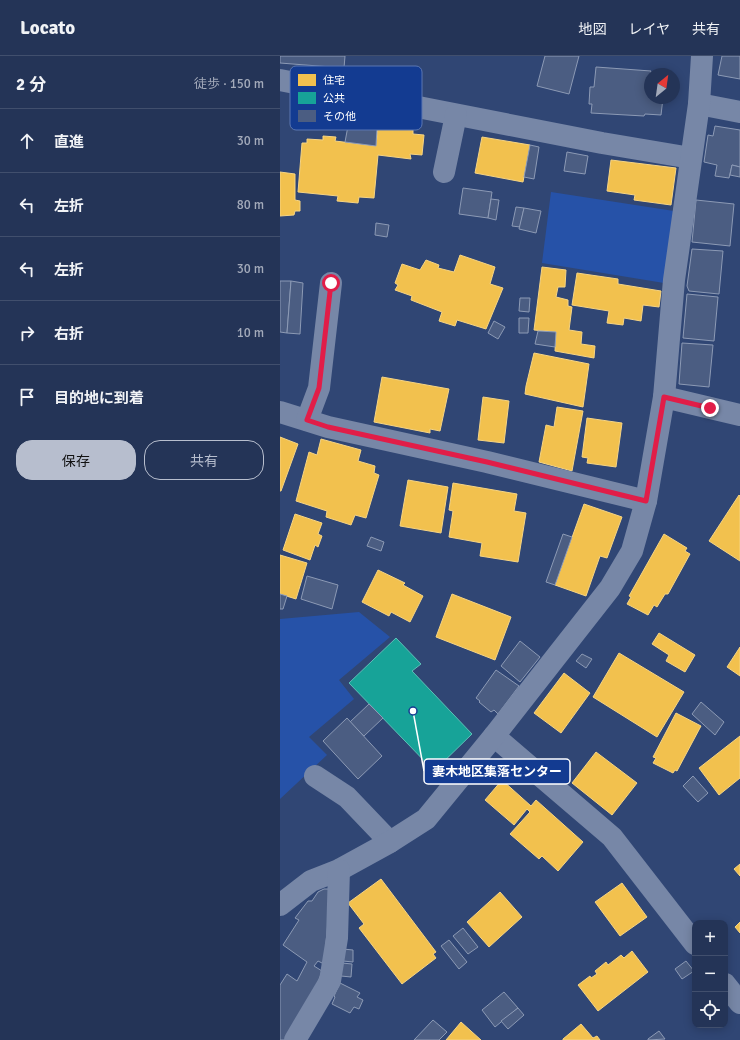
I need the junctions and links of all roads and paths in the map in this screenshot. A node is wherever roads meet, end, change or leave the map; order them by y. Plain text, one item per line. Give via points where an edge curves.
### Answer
1 (702, 56) edge
2 (280, 80) edge
3 (290, 82) edge
4 (699, 104) junction
5 (422, 108) edge
6 (740, 112) edge
7 (456, 115) junction
8 (691, 158) junction
9 (444, 172) dead end
10 (331, 283) dead end
11 (664, 397) junction
12 (280, 412) edge
13 (740, 415) edge
14 (307, 420) junction
15 (646, 501) junction
16 (494, 736) junction
17 (315, 776) dead end
18 (390, 842) junction
19 (339, 870) junction
20 (280, 905) edge
21 (692, 940) edge
22 (728, 988) edge
23 (740, 1004) edge
24 (295, 1040) edge

1 - 4 street
2 - 3 street
4 - 6 street
4 - 8 street
5 - 7 street
7 - 8 street
7 - 9 street
8 - 11 street via 674,280
10 - 14 street via 319,388
11 - 13 street
11 - 15 street
12 - 14 street
14 - 15 street
15 - 16 street via 632,551 610,588
16 - 18 street via 426,819
16 - 21 street via 612,837
17 - 18 street via 347,797
18 - 19 street
19 - 20 street via 311,881
19 - 24 street via 337,938 330,981
22 - 23 street

